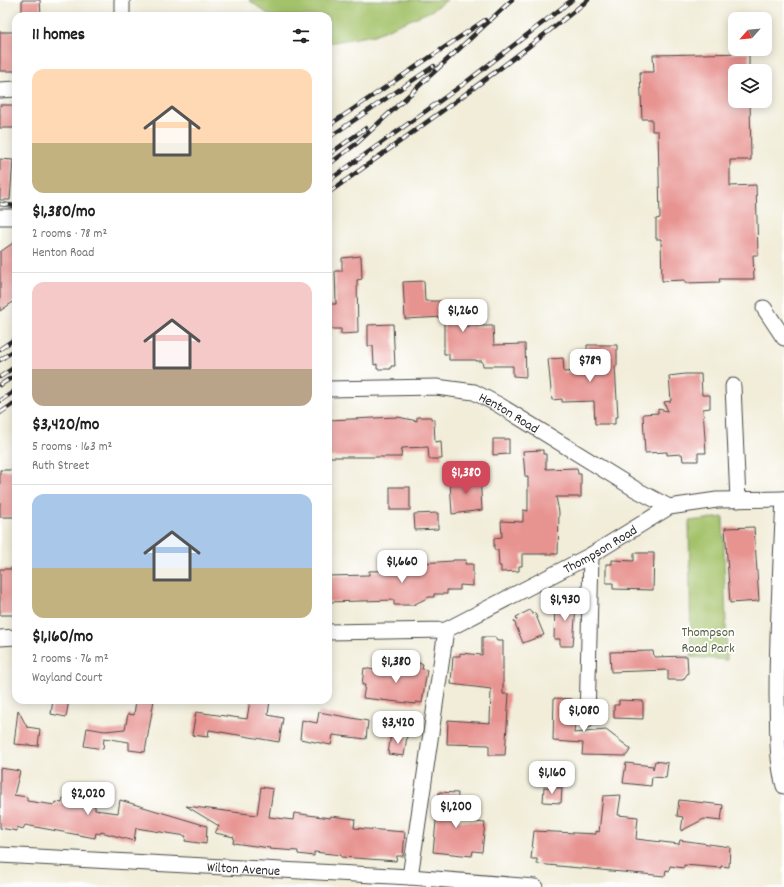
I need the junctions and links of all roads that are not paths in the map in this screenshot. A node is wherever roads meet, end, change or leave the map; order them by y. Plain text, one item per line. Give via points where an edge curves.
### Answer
1 (122, 0) edge
2 (122, 12) edge
3 (12, 89) edge
4 (0, 90) edge
5 (0, 217) edge
6 (12, 217) edge
7 (764, 308) dead end
8 (784, 338) edge
9 (733, 386) dead end
10 (332, 389) edge
11 (784, 499) edge
12 (738, 500) junction
13 (669, 507) junction
14 (591, 555) junction
15 (446, 630) junction
16 (332, 632) edge
17 (12, 637) edge
18 (0, 638) edge
19 (587, 720) dead end
20 (784, 786) edge
21 (0, 855) edge
22 (410, 877) junction
23 (502, 886) edge
24 (534, 887) edge

1 - 2 street
3 - 4 street
5 - 6 street
7 - 8 street
9 - 12 street
10 - 13 street, Henton Road via 436,386 474,392
11 - 12 street, Thompson Road
11 - 20 street via 777,639 780,774
12 - 13 street, Thompson Road via 717,500
13 - 14 street, Thompson Road
14 - 15 street, Thompson Road
14 - 19 street
15 - 16 street, Thompson Road
15 - 22 street
17 - 18 street
21 - 22 street, Wilton Avenue
22 - 23 street, Wilton Avenue
23 - 24 street, Wilton Avenue

